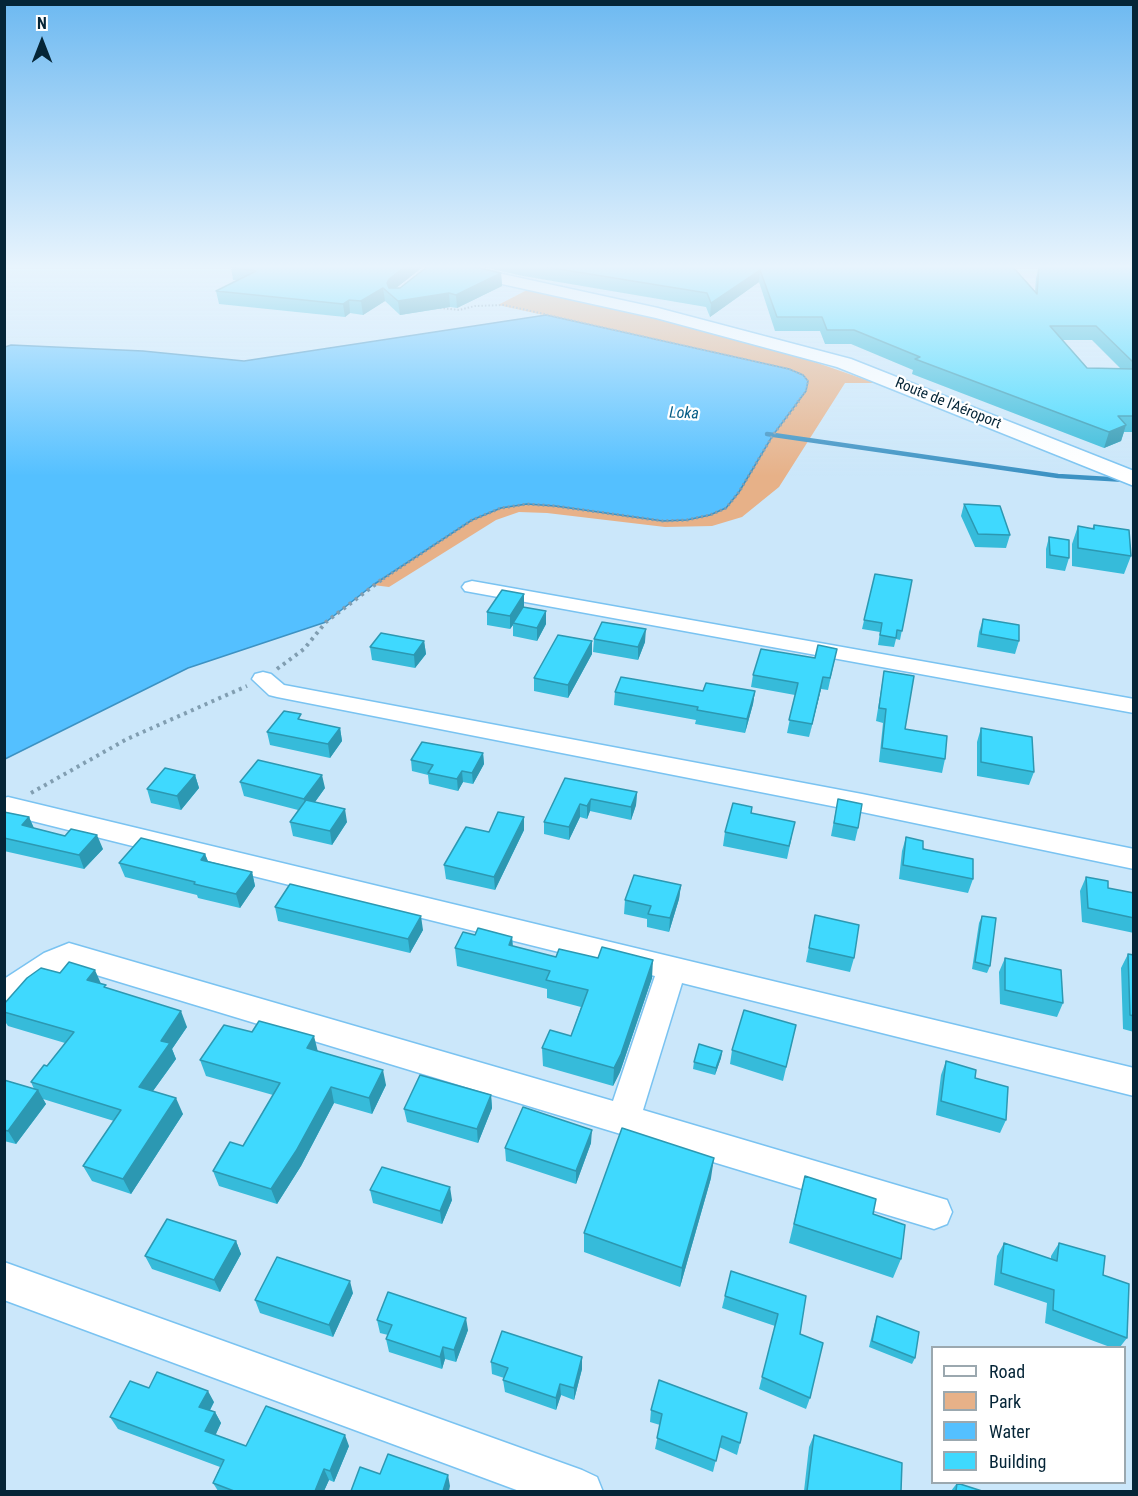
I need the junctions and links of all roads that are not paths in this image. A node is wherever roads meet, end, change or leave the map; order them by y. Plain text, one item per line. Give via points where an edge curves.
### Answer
1 (744, 336) edge
2 (1134, 479) edge
3 (472, 588) dead end
4 (263, 679) road end
5 (1134, 706) edge
6 (8, 806) road end
7 (1134, 859) edge
8 (672, 969) junction
9 (4, 995) edge
10 (1134, 1082) edge
11 (623, 1121) junction
12 (934, 1212) dead end
13 (4, 1281) edge
14 (582, 1491) edge

1 - 2 main road, Route de l'Aéroport via 844,363
3 - 5 street
4 - 7 street via 277,690
6 - 8 street
8 - 10 street
8 - 11 street
9 - 11 street via 69,955
11 - 12 street
13 - 14 street

